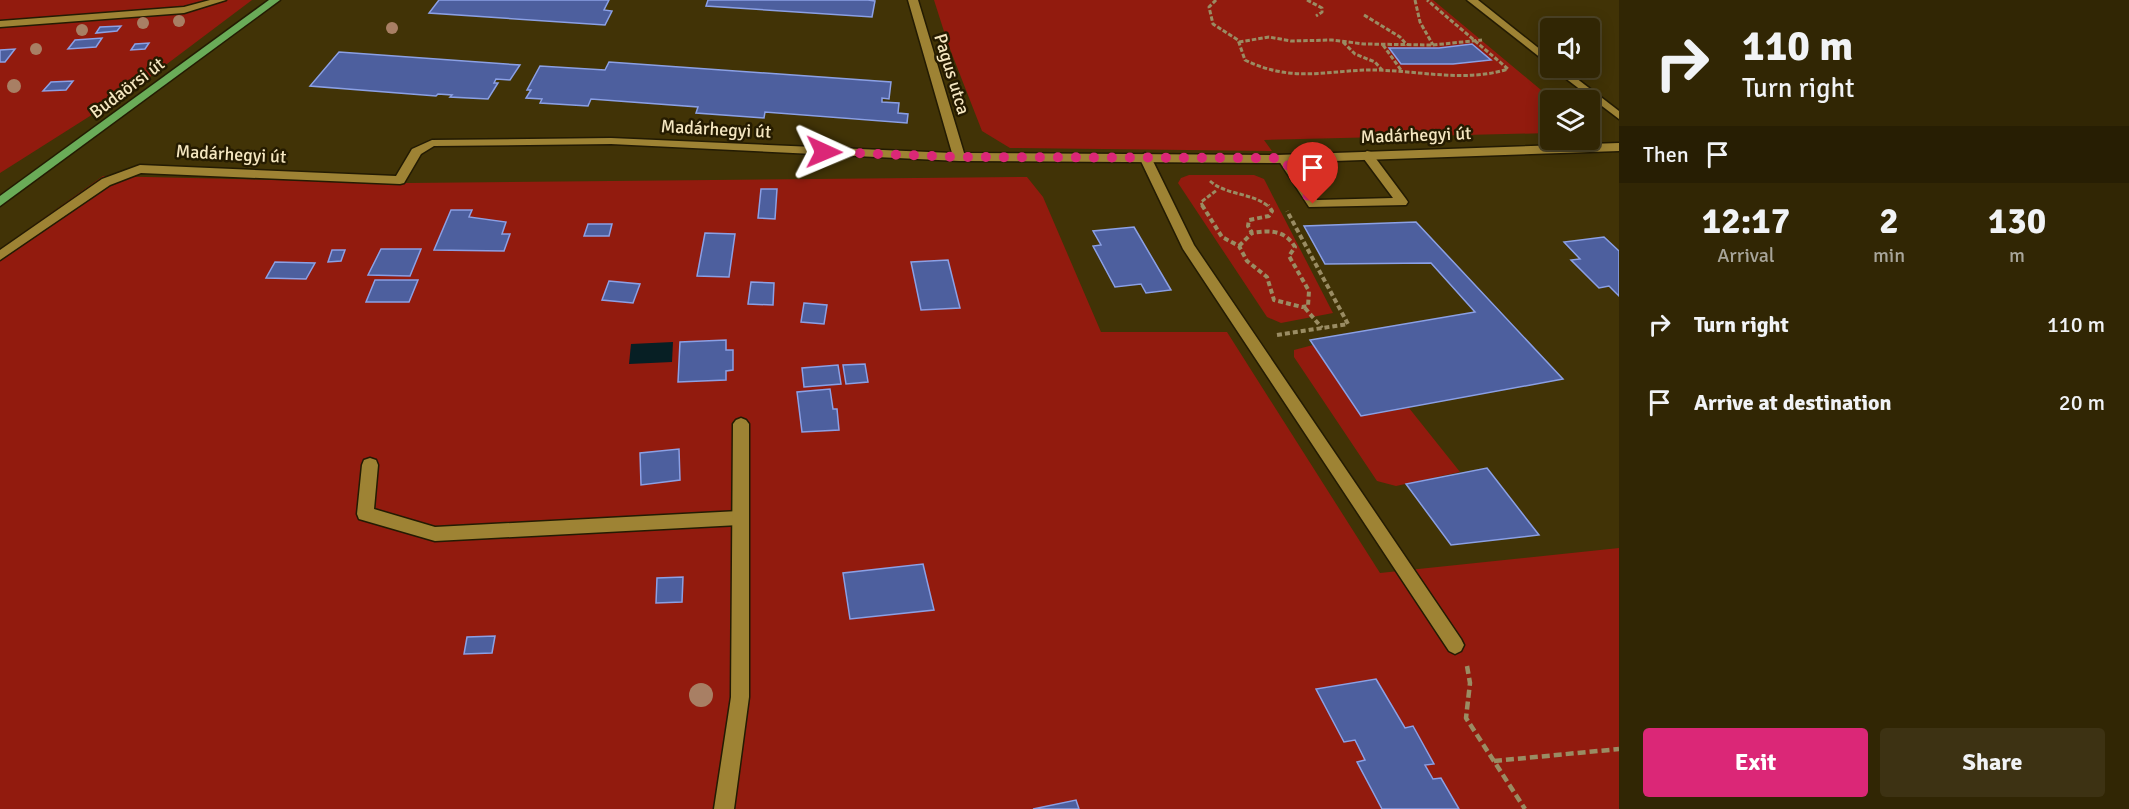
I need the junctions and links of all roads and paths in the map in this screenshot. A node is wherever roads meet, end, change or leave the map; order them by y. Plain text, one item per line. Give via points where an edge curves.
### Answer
1 (221, 0) edge
2 (275, 0) edge
3 (913, 0) edge
4 (1215, 0) edge
5 (1307, 0) edge
6 (1415, 0) edge
7 (1427, 0) edge
8 (1472, 0) edge
9 (1364, 15) dead end
10 (1316, 16) dead end
11 (0, 24) edge
12 (1482, 40) dead end
13 (1342, 41) junction
14 (1475, 41) junction
15 (1239, 42) junction
16 (1383, 45) junction
17 (1407, 45) junction
18 (1433, 45) junction
19 (1540, 54) edge
20 (1382, 70) junction
21 (1402, 71) junction
22 (1570, 78) edge
23 (1619, 116) edge
24 (1619, 147) edge
25 (1367, 155) junction
26 (959, 157) junction
27 (1145, 157) junction
28 (1283, 158) junction
29 (1204, 173) dead end
30 (1217, 190) junction
31 (0, 202) edge
32 (1283, 203) dead end
33 (1252, 232) junction
34 (1239, 246) junction
35 (1295, 247) junction
36 (1306, 247) junction
37 (0, 256) edge
38 (1305, 308) junction
39 (1322, 328) junction
40 (1276, 336) dead end
41 (741, 424) dead end
42 (370, 465) dead end
43 (740, 518) junction
44 (1455, 645) joint
45 (1619, 749) edge
46 (1494, 760) junction
47 (724, 809) edge
48 (1525, 809) edge

1 - 11 street via 184,10
2 - 31 main road, Budaörsi út
3 - 26 street, Pagus utca
4 - 15 path via 1209,7 1213,24
5 - 10 path via 1322,8
6 - 18 path via 1420,22
7 - 14 path
8 - 19 street
9 - 17 path
12 - 14 path
13 - 15 path via 1269,37
13 - 16 path
13 - 20 path
14 - 18 path
14 - 21 path via 1508,69 1473,76
15 - 20 path via 1245,60 1290,75
16 - 17 path
16 - 21 path
17 - 18 path
20 - 21 path
22 - 23 street
24 - 25 street, Madárhegyi út
25 - 28 street, Madárhegyi út
25 - 28 street via 1402,202 1313,204
26 - 27 street, Madárhegyi út
26 - 37 street, Madárhegyi út via 540,141 432,143 416,152 400,180 140,169 106,182
27 - 28 street, Madárhegyi út
27 - 44 street via 1188,246
29 - 30 path
30 - 33 path via 1270,206 1269,216 1248,221
30 - 34 path via 1202,204 1217,232
32 - 36 path
33 - 34 path
33 - 35 path via 1279,231
34 - 38 path via 1247,261 1267,277 1274,300
35 - 36 path
35 - 38 path via 1289,256 1310,296
36 - 39 path via 1348,324
38 - 39 path
39 - 40 path
41 - 43 street
42 - 43 street via 365,514 435,534
43 - 47 street via 740,697
44 - 46 path via 1468,667 1466,718
45 - 46 path
46 - 48 path

